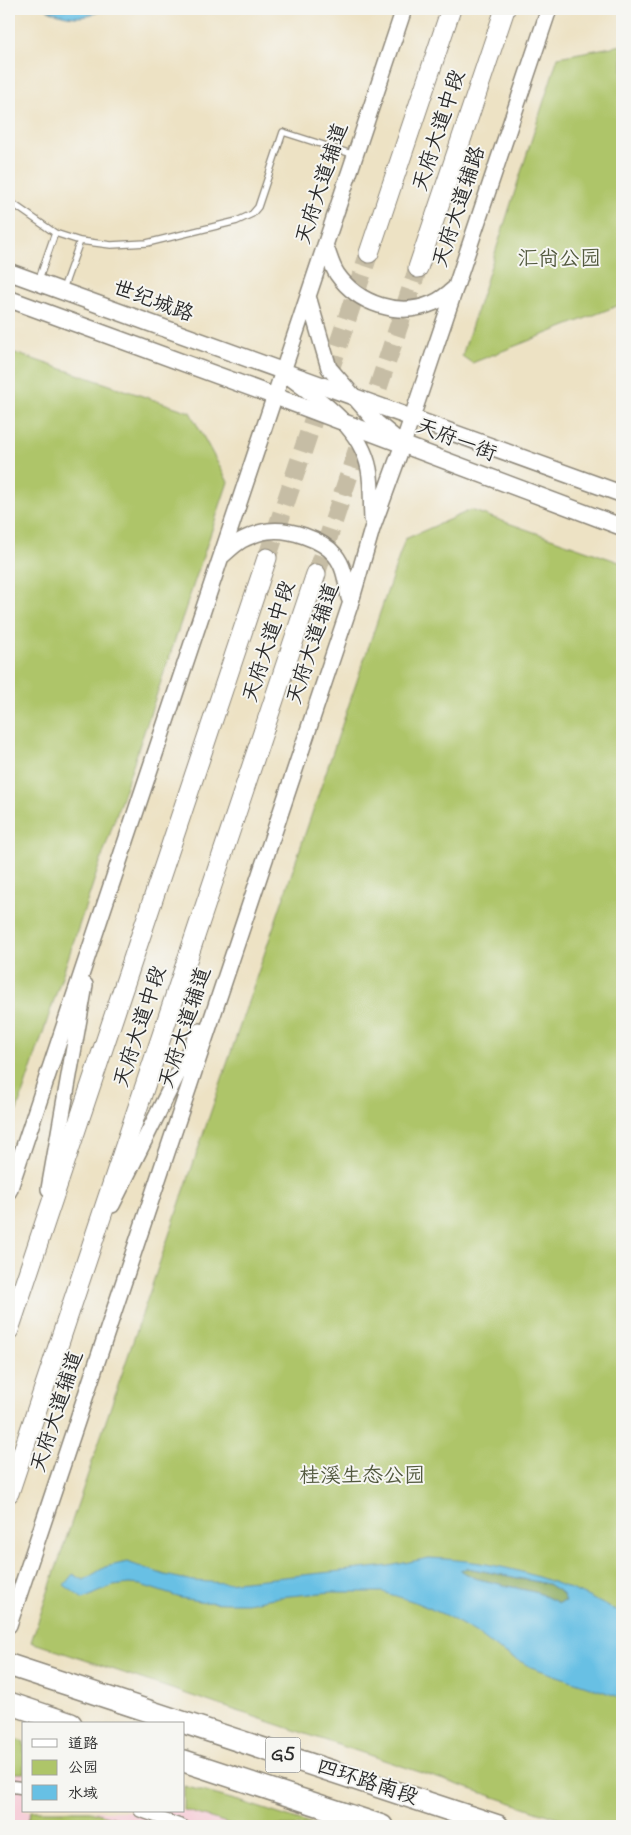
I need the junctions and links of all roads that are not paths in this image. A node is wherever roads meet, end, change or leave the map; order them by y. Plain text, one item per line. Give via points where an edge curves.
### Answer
1 (10, 9) edge
2 (404, 9) edge
3 (451, 9) edge
4 (505, 9) edge
5 (549, 9) edge
6 (9, 12) edge
7 (355, 155) junction
8 (9, 200) edge
9 (55, 233) junction
10 (80, 242) junction
11 (325, 245) junction
12 (369, 253) tunnel mouth
13 (418, 268) tunnel mouth
14 (9, 272) edge
15 (38, 282) junction
16 (456, 288) junction
17 (63, 291) junction
18 (308, 296) junction
19 (9, 299) edge
20 (282, 372) junction
21 (274, 396) junction
22 (353, 397) junction
23 (412, 419) junction
24 (345, 422) junction
25 (403, 444) junction
26 (622, 494) edge
27 (622, 527) edge
28 (372, 530) junction
29 (220, 558) junction
30 (267, 558) tunnel mouth
31 (316, 574) tunnel mouth
32 (350, 605) junction
33 (94, 934) junction
34 (224, 981) junction
35 (9, 1191) edge
36 (42, 1230) junction
37 (91, 1247) junction
38 (9, 1330) edge
39 (9, 1493) edge
40 (9, 1624) edge
41 (9, 1665) edge
42 (9, 1703) edge
43 (64, 1722) edge
44 (181, 1722) edge
45 (185, 1723) edge
46 (185, 1761) edge
47 (9, 1786) edge
48 (22, 1788) edge
49 (143, 1812) edge
50 (183, 1826) edge
51 (382, 1826) edge
52 (498, 1826) edge

1 - 6 lane
2 - 7 street, 天府大道辅道
3 - 12 main road, 天府大道中段
4 - 13 main road, 天府大道中段
5 - 16 street, 天府大道辅路
7 - 10 lane via 283,132 258,207 252,214 237,221 147,243 111,245
7 - 11 street, 天府大道辅道
8 - 9 lane
9 - 10 lane
9 - 15 lane
10 - 17 lane
11 - 16 street via 336,272 346,284 360,296 379,305 397,310 417,309 435,303
11 - 18 street, 天府大道辅道
14 - 15 main road, 世纪城路
15 - 17 main road, 世纪城路
16 - 23 street, 天府大道辅路
17 - 20 main road, 世纪城路
18 - 20 street, 天府大道辅道
18 - 22 street via 329,368
19 - 21 main road
20 - 21 street, 天府大道辅道
20 - 22 main road, 天府一街
20 - 24 street
21 - 24 main road, 天府一街
21 - 29 street
22 - 23 main road, 天府一街
22 - 25 street
23 - 25 street, 天府大道辅路
23 - 26 main road, 天府一街
24 - 25 main road, 天府一街
24 - 28 street via 363,450 369,469
25 - 27 main road, 天府一街
25 - 28 street, 天府大道辅道
28 - 32 street, 天府大道辅道
29 - 32 street via 240,540 269,530 295,533 318,541 335,554 345,574
29 - 33 street
30 - 36 main road, 天府大道中段
31 - 37 main road, 天府大道中段
32 - 34 street, 天府大道辅道
33 - 35 street
33 - 36 street
34 - 37 street
34 - 40 street, 天府大道辅道
36 - 38 main road, 天府大道中段
37 - 39 main road, 天府大道中段
41 - 44 highway, 四环路南段 / G5
42 - 43 highway
45 - 52 highway, 四环路南段 / G5
46 - 51 highway, 四环路南段 / G5
47 - 48 street
49 - 50 street

